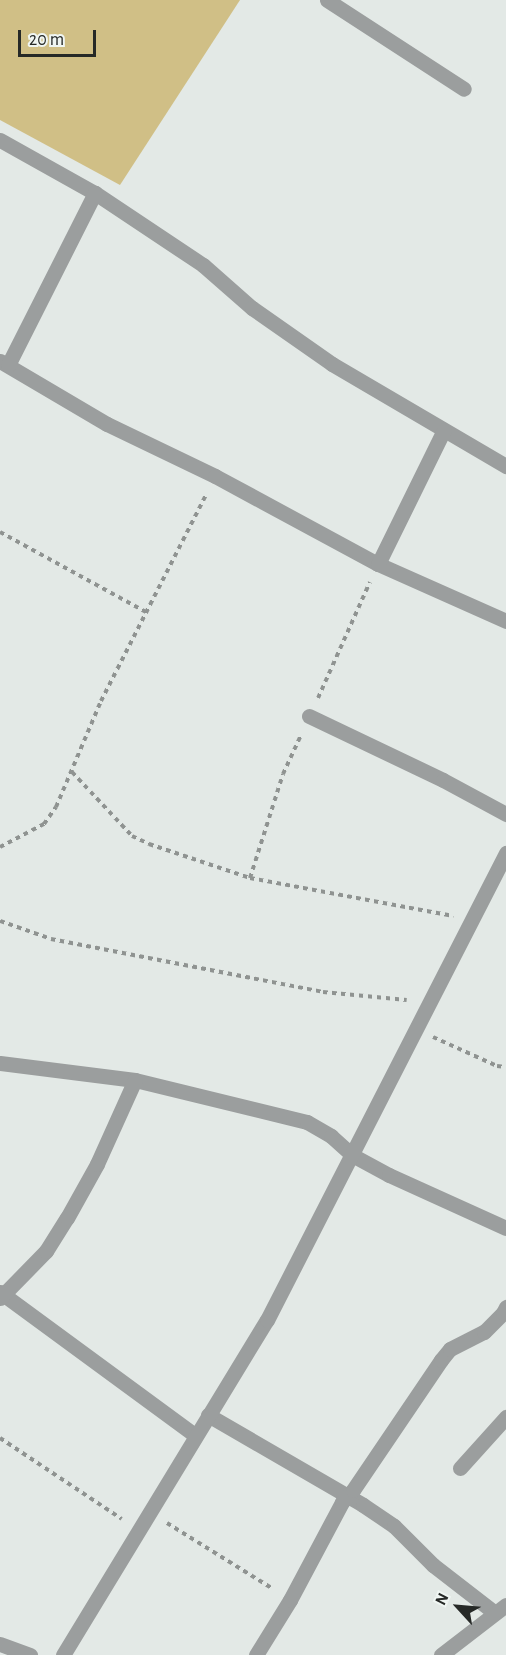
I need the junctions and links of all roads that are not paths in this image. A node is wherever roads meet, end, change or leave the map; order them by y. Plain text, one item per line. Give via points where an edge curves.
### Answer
1 (327, 0) edge
2 (464, 89) dead end
3 (0, 140) edge
4 (95, 193) junction
5 (4, 363) edge
6 (444, 430) junction
7 (506, 466) edge
8 (378, 564) junction
9 (506, 621) edge
10 (309, 716) dead end
11 (506, 814) edge
12 (506, 853) edge
13 (0, 1063) edge
14 (135, 1080) junction
15 (352, 1155) junction
16 (506, 1228) edge
17 (1, 1295) edge
18 (506, 1306) edge
19 (208, 1415) junction
20 (506, 1417) edge
21 (195, 1435) junction
22 (460, 1468) dead end
23 (347, 1495) junction
24 (500, 1609) edge
25 (0, 1644) edge
26 (30, 1655) edge
27 (63, 1655) edge
28 (255, 1655) edge
29 (441, 1655) edge

1 - 2 street
3 - 4 street
4 - 5 street
4 - 6 street via 203,265 252,308 332,364
5 - 8 street via 107,424 215,476
6 - 7 street
6 - 8 street
8 - 9 street
10 - 11 street
12 - 15 street
13 - 14 street
14 - 15 street via 307,1122 332,1136
14 - 17 street via 97,1164 67,1218 46,1251
15 - 16 street
15 - 19 street via 267,1320
17 - 21 street
18 - 23 street via 484,1332 450,1349
19 - 21 street
19 - 23 street
20 - 22 street
21 - 27 street
23 - 24 street via 394,1526 434,1565
23 - 28 street
24 - 29 street
25 - 26 street

